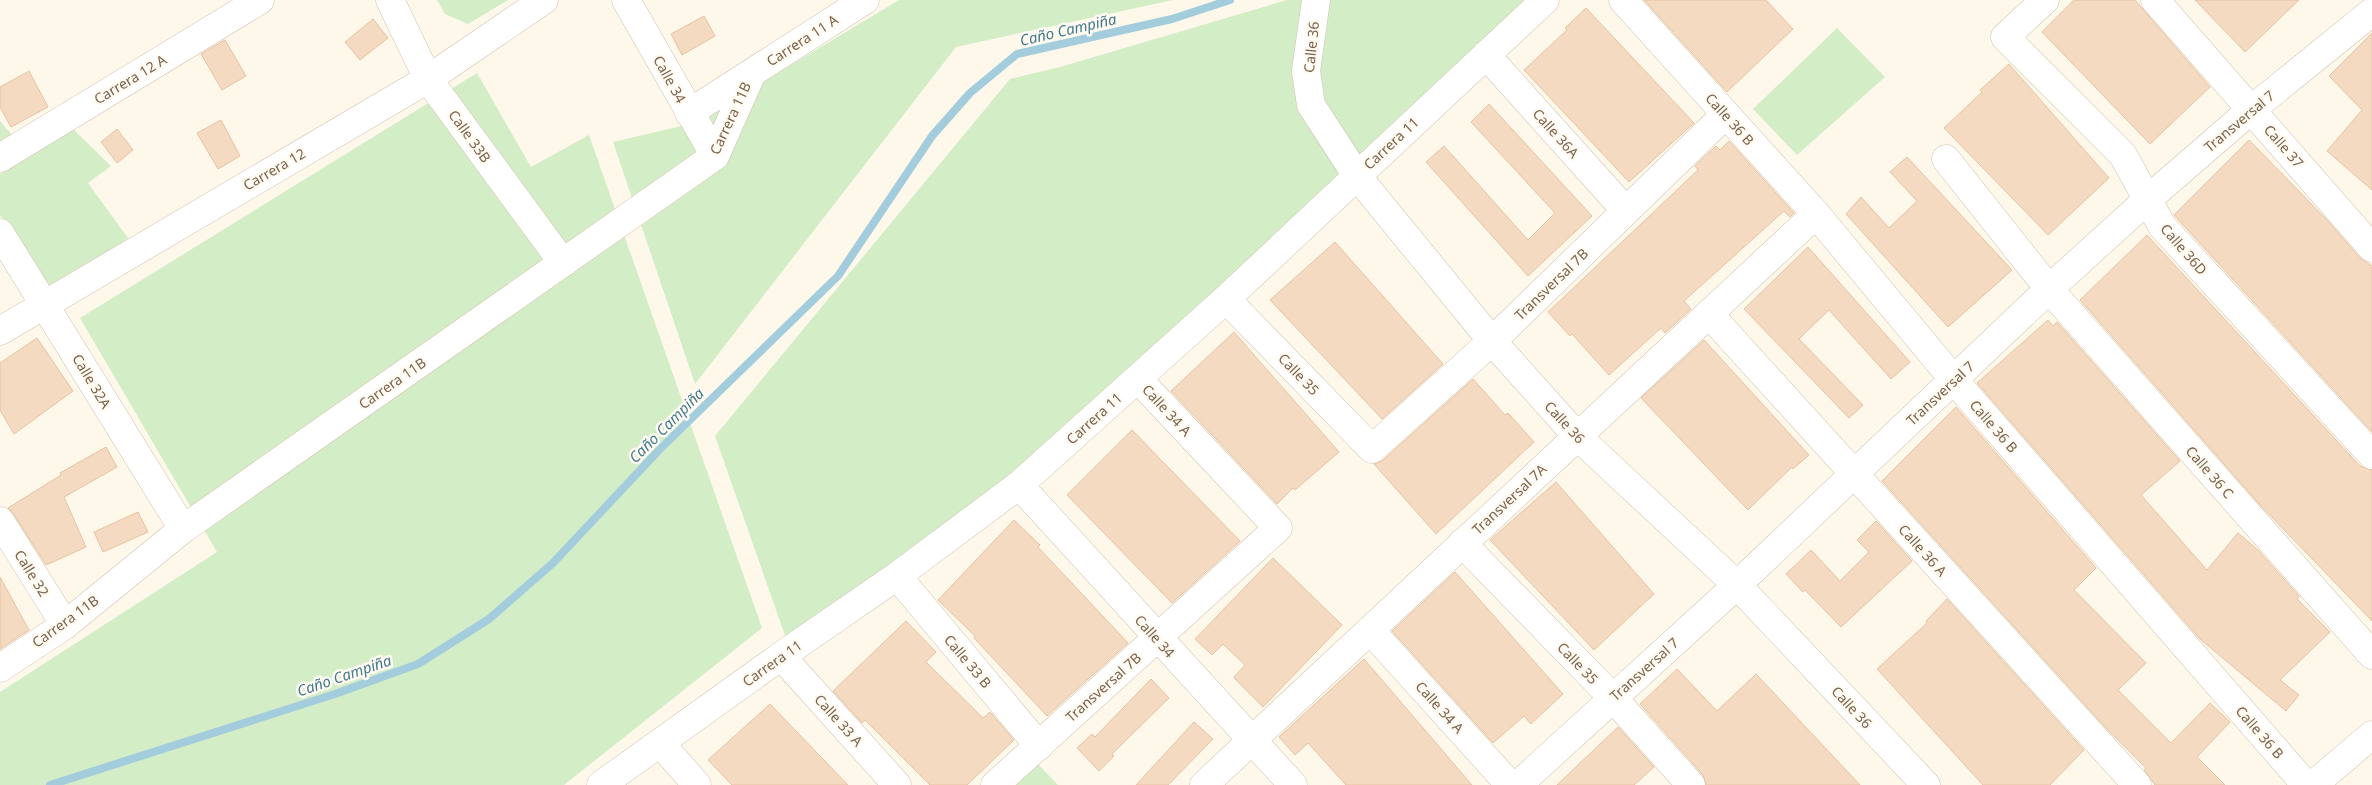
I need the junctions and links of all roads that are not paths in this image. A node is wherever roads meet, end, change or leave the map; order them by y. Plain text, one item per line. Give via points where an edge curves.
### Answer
1 (260, 0) edge
2 (390, 0) edge
3 (544, 0) edge
4 (626, 0) edge
5 (865, 0) edge
6 (1316, 0) edge
7 (1545, 0) edge
8 (1622, 0) edge
9 (2045, 0) edge
10 (2155, 0) edge
11 (2367, 12) edge
12 (1486, 55) junction
13 (752, 73) junction
14 (428, 79) junction
15 (2252, 109) junction
16 (689, 113) junction
17 (1726, 114) junction
18 (715, 156) junction
19 (0, 158) edge
20 (1946, 159) dead end
21 (1357, 176) junction
22 (2147, 200) junction
23 (1626, 212) junction
24 (1816, 214) junction
25 (0, 233) edge
26 (2372, 248) edge
27 (563, 263) junction
28 (2049, 289) junction
29 (1226, 299) junction
30 (45, 303) junction
31 (1709, 314) junction
32 (0, 331) edge
33 (1492, 341) junction
34 (1138, 379) junction
35 (1954, 380) junction
36 (1577, 436) junction
37 (1372, 449) joint
38 (2372, 456) edge
39 (1854, 474) junction
40 (1019, 485) junction
41 (0, 521) edge
42 (1278, 528) joint
43 (183, 529) junction
44 (1462, 543) junction
45 (897, 576) junction
46 (1737, 585) junction
47 (64, 625) junction
48 (1370, 630) junction
49 (1157, 638) junction
50 (2372, 655) edge
51 (781, 656) junction
52 (0, 668) edge
53 (1613, 698) junction
54 (2372, 735) edge
55 (1251, 740) junction
56 (660, 743) junction
57 (1039, 746) junction
58 (601, 785) edge
59 (697, 785) edge
60 (897, 785) edge
61 (995, 785) edge
62 (1204, 785) edge
63 (1293, 785) edge
64 (1510, 785) edge
65 (1518, 785) edge
66 (1691, 785) edge
67 (1926, 785) edge
68 (2137, 785) edge
69 (2306, 785) edge
70 (2313, 785) edge

1 - 19 street, Carrera 12 A
2 - 14 street, Calle 33B
3 - 14 street, Carrera 12
4 - 16 street, Calle 34
5 - 13 street, Carrera 11 A
6 - 21 street, Calle 36 via 1306,71 1311,105
7 - 12 street, Carrera 11
8 - 17 street, Calle 36 B
9 - 22 street, Calle 36D via 2005,37 2123,154
10 - 15 street, Calle 37
11 - 15 street, Transversal 7
12 - 21 street, Carrera 11
12 - 23 street, Calle 36A
13 - 16 street, Carrera 11 A
13 - 18 street, Carrera 11B
14 - 27 street, Calle 33B
14 - 30 street, Carrera 12
15 - 22 street, Transversal 7
15 - 26 street, Calle 37
16 - 18 street, Calle 34
17 - 23 street, Transversal 7B
17 - 24 street, Calle 36 B
18 - 27 street, Carrera 11B
20 - 28 street, Calle 36 C
21 - 29 street, Carrera 11
21 - 33 street, Calle 36
22 - 28 street, Transversal 7
22 - 38 street, Calle 36D via 2162,226
23 - 33 street, Transversal 7B
24 - 31 street, Transversal 7A
24 - 35 street, Calle 36 B
25 - 30 street, Calle 32A
27 - 43 street, Carrera 11B
28 - 35 street, Transversal 7
28 - 50 street, Calle 36 C
29 - 34 street, Carrera 11
29 - 37 street, Calle 35
30 - 32 street, Carrera 12
30 - 43 street, Calle 32A
31 - 36 street, Transversal 7A
31 - 39 street, Calle 36 A
33 - 36 street, Calle 36
33 - 37 street, Transversal 7B
34 - 40 street, Carrera 11
34 - 42 street, Calle 34 A
35 - 39 street, Transversal 7
35 - 69 street, Calle 36 B
36 - 44 street, Transversal 7A
36 - 46 street, Calle 36
39 - 46 street, Transversal 7
39 - 68 street, Calle 36 A
40 - 45 street, Carrera 11
40 - 49 street, Calle 34
41 - 47 street, Calle 32
42 - 49 street, Transversal 7B
43 - 47 street, Carrera 11B
44 - 48 street, Transversal 7A
44 - 53 street, Calle 35
45 - 51 street, Carrera 11
45 - 57 street, Calle 33 B
46 - 53 street, Transversal 7
46 - 67 street, Calle 36
47 - 52 street, Carrera 11B
48 - 55 street, Transversal 7A
48 - 64 street, Calle 34 A
49 - 55 street, Calle 34
49 - 57 street, Transversal 7B
51 - 56 street, Carrera 11
51 - 60 street, Calle 33 A
53 - 65 street, Transversal 7
53 - 66 street, Calle 35
54 - 70 street
55 - 62 street, Transversal 7A
55 - 63 street, Calle 34
56 - 58 street, Carrera 11
56 - 59 street
57 - 61 street, Transversal 7B

